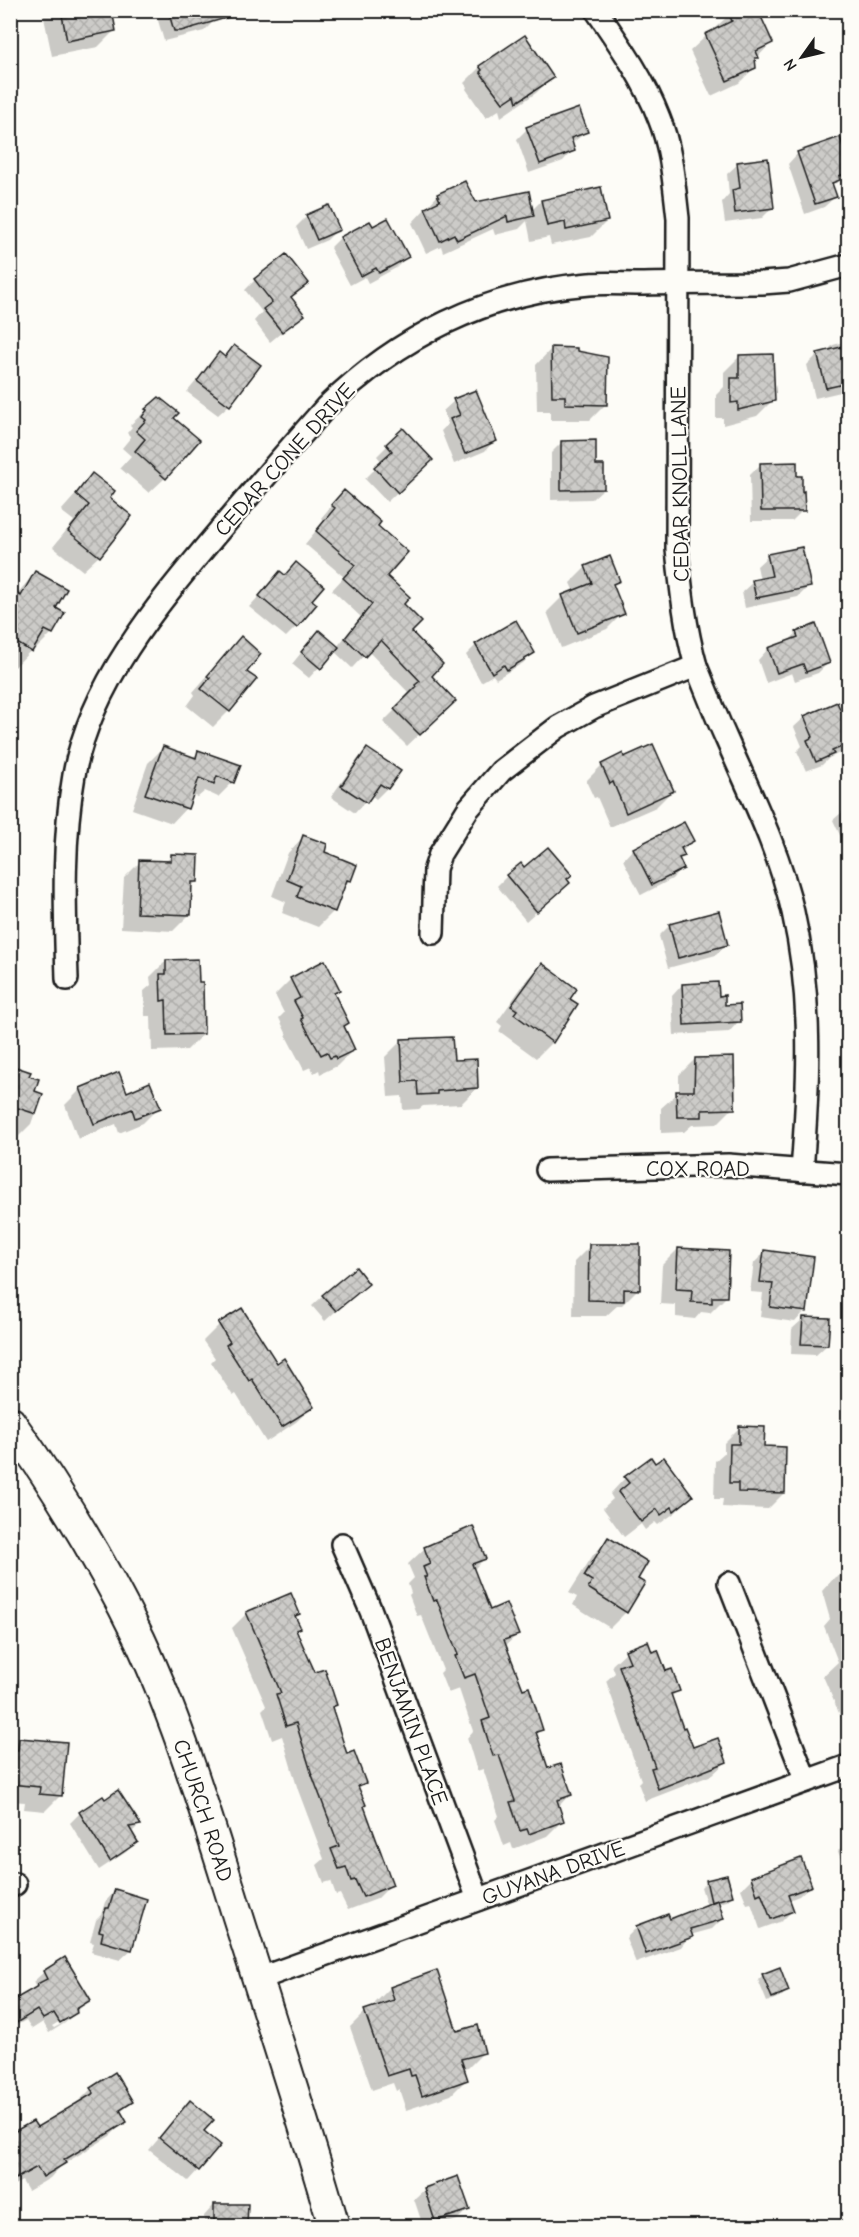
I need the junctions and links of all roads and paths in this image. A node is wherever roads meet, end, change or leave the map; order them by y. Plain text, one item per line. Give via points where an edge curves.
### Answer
1 (596, 10) edge
2 (849, 265) edge
3 (678, 284) junction
4 (696, 666) junction
5 (433, 933) dead end
6 (67, 979) dead end
7 (547, 1170) dead end
8 (802, 1171) junction
9 (849, 1174) edge
10 (10, 1422) edge
11 (342, 1544) dead end
12 (729, 1583) dead end
13 (849, 1766) edge
14 (806, 1781) junction
15 (478, 1899) junction
16 (258, 1979) junction
17 (334, 2226) edge

1 - 3 street, CEDAR KNOLL LANE via 629,58 660,120 672,168 678,218
2 - 3 street, CEDAR CONE DRIVE via 789,281
3 - 4 street, CEDAR KNOLL LANE via 676,549
3 - 6 street, CEDAR CONE DRIVE via 589,284 535,291 471,311 400,346 326,407 153,612 101,696 74,773 65,841
4 - 5 street via 594,707 558,727 501,771 468,809 440,854 435,869
4 - 8 street, CEDAR KNOLL LANE via 769,835 794,913 806,986 809,1035
7 - 8 street, COX ROAD via 728,1166
8 - 9 street, COX ROAD
10 - 16 main road, CHURCH ROAD via 53,1483 97,1559 164,1694
11 - 15 street, BENJAMIN PLACE via 371,1611
12 - 14 street
13 - 14 street, GUYANA DRIVE
14 - 15 street, GUYANA DRIVE
15 - 16 street, GUYANA DRIVE
16 - 17 main road, CHURCH ROAD

